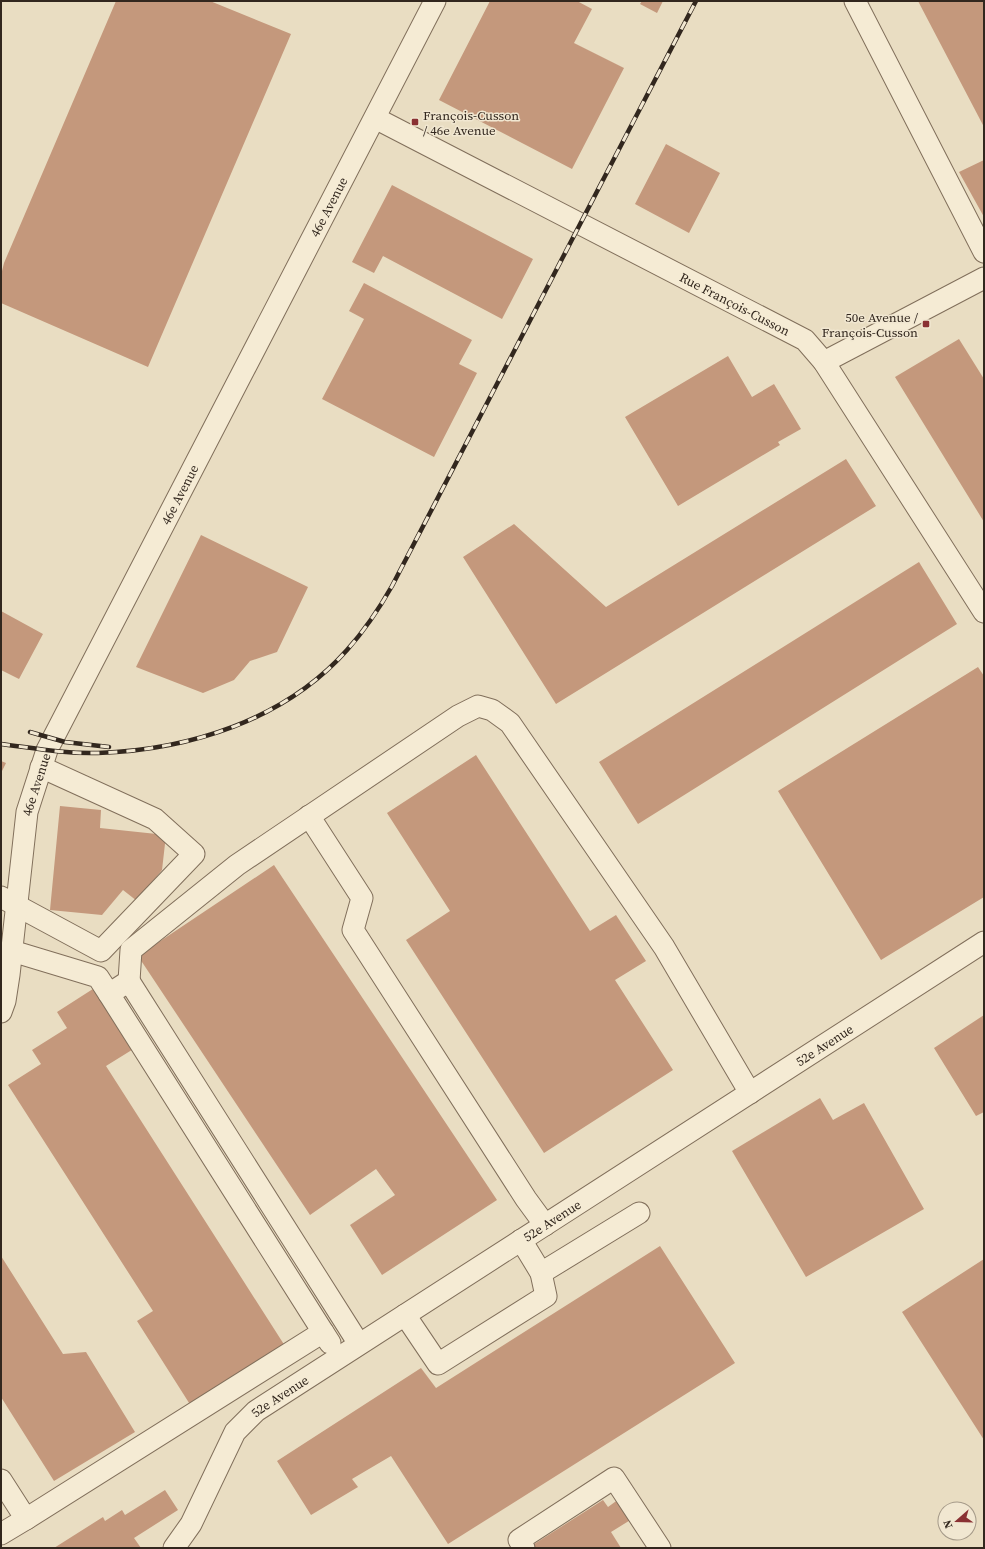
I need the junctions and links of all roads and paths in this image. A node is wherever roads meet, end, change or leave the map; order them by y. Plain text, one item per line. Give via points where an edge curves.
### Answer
1 (435, 1) edge
2 (855, 1) edge
3 (375, 118) junction
4 (981, 240) edge
5 (984, 278) edge
6 (824, 362) junction
7 (984, 612) edge
8 (41, 767) junction
9 (309, 816) junction
10 (9, 901) edge
11 (984, 942) edge
12 (12, 951) junction
13 (129, 981) junction
14 (109, 994) junction
15 (1, 1012) edge
16 (158, 1026) junction
17 (138, 1040) junction
18 (750, 1093) junction
19 (204, 1099) junction
20 (183, 1111) junction
21 (240, 1156) junction
22 (220, 1170) junction
23 (638, 1213) dead end
24 (277, 1215) junction
25 (545, 1225) junction
26 (257, 1228) junction
27 (521, 1240) junction
28 (541, 1273) junction
29 (321, 1285) junction
30 (301, 1298) junction
31 (405, 1314) junction
32 (322, 1332) junction
33 (359, 1344) junction
34 (339, 1357) junction
35 (1, 1480) edge
36 (26, 1519) junction
37 (1, 1534) edge
38 (522, 1544) edge
39 (174, 1548) edge
40 (660, 1548) edge

1 - 3 street, 46e Avenue
2 - 4 street
3 - 6 street, Rue François-Cusson via 805,340
3 - 8 street, 46e Avenue via 52,738
5 - 6 street
6 - 7 street, Rue François-Cusson
8 - 10 street, 46e Avenue via 27,812
8 - 10 street via 155,819 194,854 102,951
9 - 13 street via 237,865 131,950
9 - 18 street via 458,716 478,706 492,710 510,723 664,947
9 - 25 street via 362,898 353,930
10 - 12 street, 46e Avenue
11 - 18 street, 52e Avenue
12 - 14 street via 98,977
12 - 15 street, 46e Avenue
13 - 14 street
13 - 16 street
14 - 17 street
16 - 17 street
16 - 19 street
17 - 20 street
18 - 25 street, 52e Avenue
19 - 20 street
19 - 21 street
20 - 22 street
21 - 22 street
21 - 24 street
22 - 26 street
23 - 28 street
24 - 26 street
24 - 29 street
25 - 27 street, 52e Avenue
26 - 30 street
27 - 28 street
27 - 31 street, 52e Avenue
28 - 31 street via 546,1296 438,1364
29 - 30 street
29 - 33 street
30 - 32 street
31 - 33 street, 52e Avenue
32 - 34 street
32 - 36 street
33 - 34 street, 52e Avenue
34 - 39 street, 52e Avenue via 256,1411 235,1432 191,1524
35 - 36 street
36 - 37 street
38 - 40 street via 614,1478

